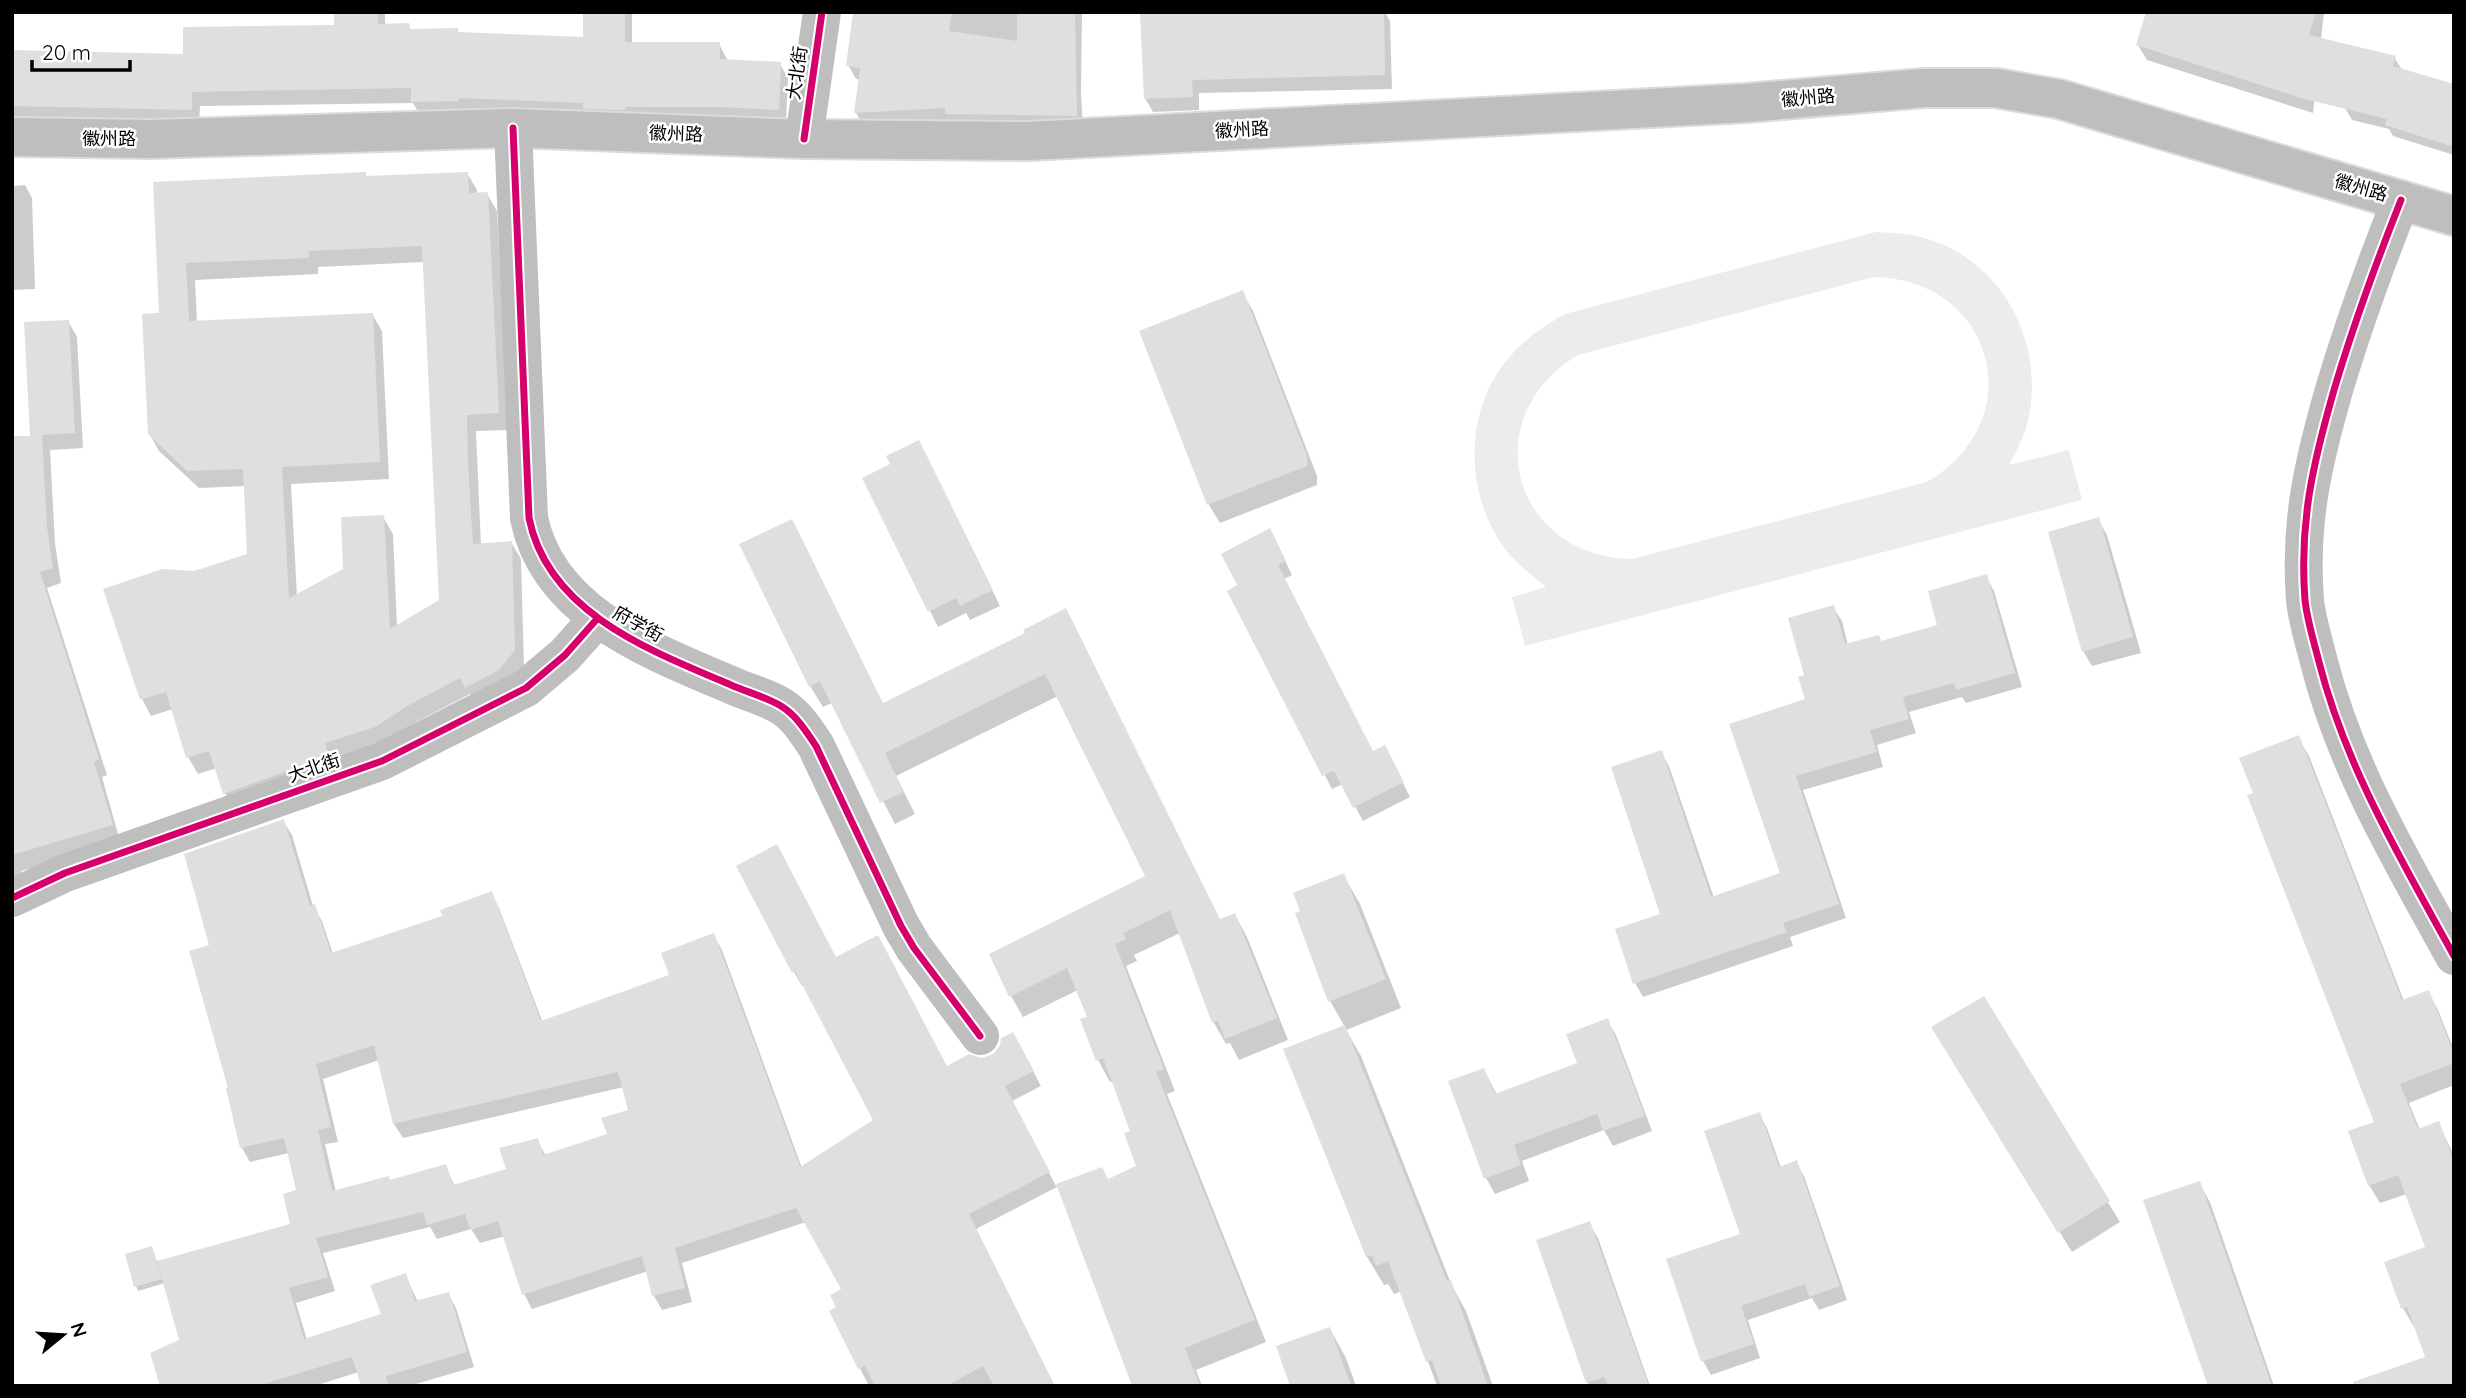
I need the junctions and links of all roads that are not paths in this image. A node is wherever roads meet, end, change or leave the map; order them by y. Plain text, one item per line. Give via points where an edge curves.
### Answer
1 (822, 12) edge
2 (513, 128) junction
3 (12, 137) edge
4 (804, 139) junction
5 (2400, 200) junction
6 (2454, 216) edge
7 (597, 619) junction
8 (12, 898) edge
9 (2454, 956) edge
10 (980, 1036) dead end

1 - 4 street, 大北街
2 - 3 street, 徽州路 via 151,139
2 - 4 street, 徽州路
2 - 7 street, 府学街 via 529,518 550,572
4 - 5 street, 徽州路 via 1030,141 1996,88 2059,99
5 - 6 street, 徽州路
5 - 9 street via 2350,337 2315,454 2304,530 2306,603 2325,684 2355,770
7 - 8 street, 大北街 via 565,655 526,688 382,761 65,873
7 - 10 street, 府学街 via 665,657 782,706 801,723 901,926

